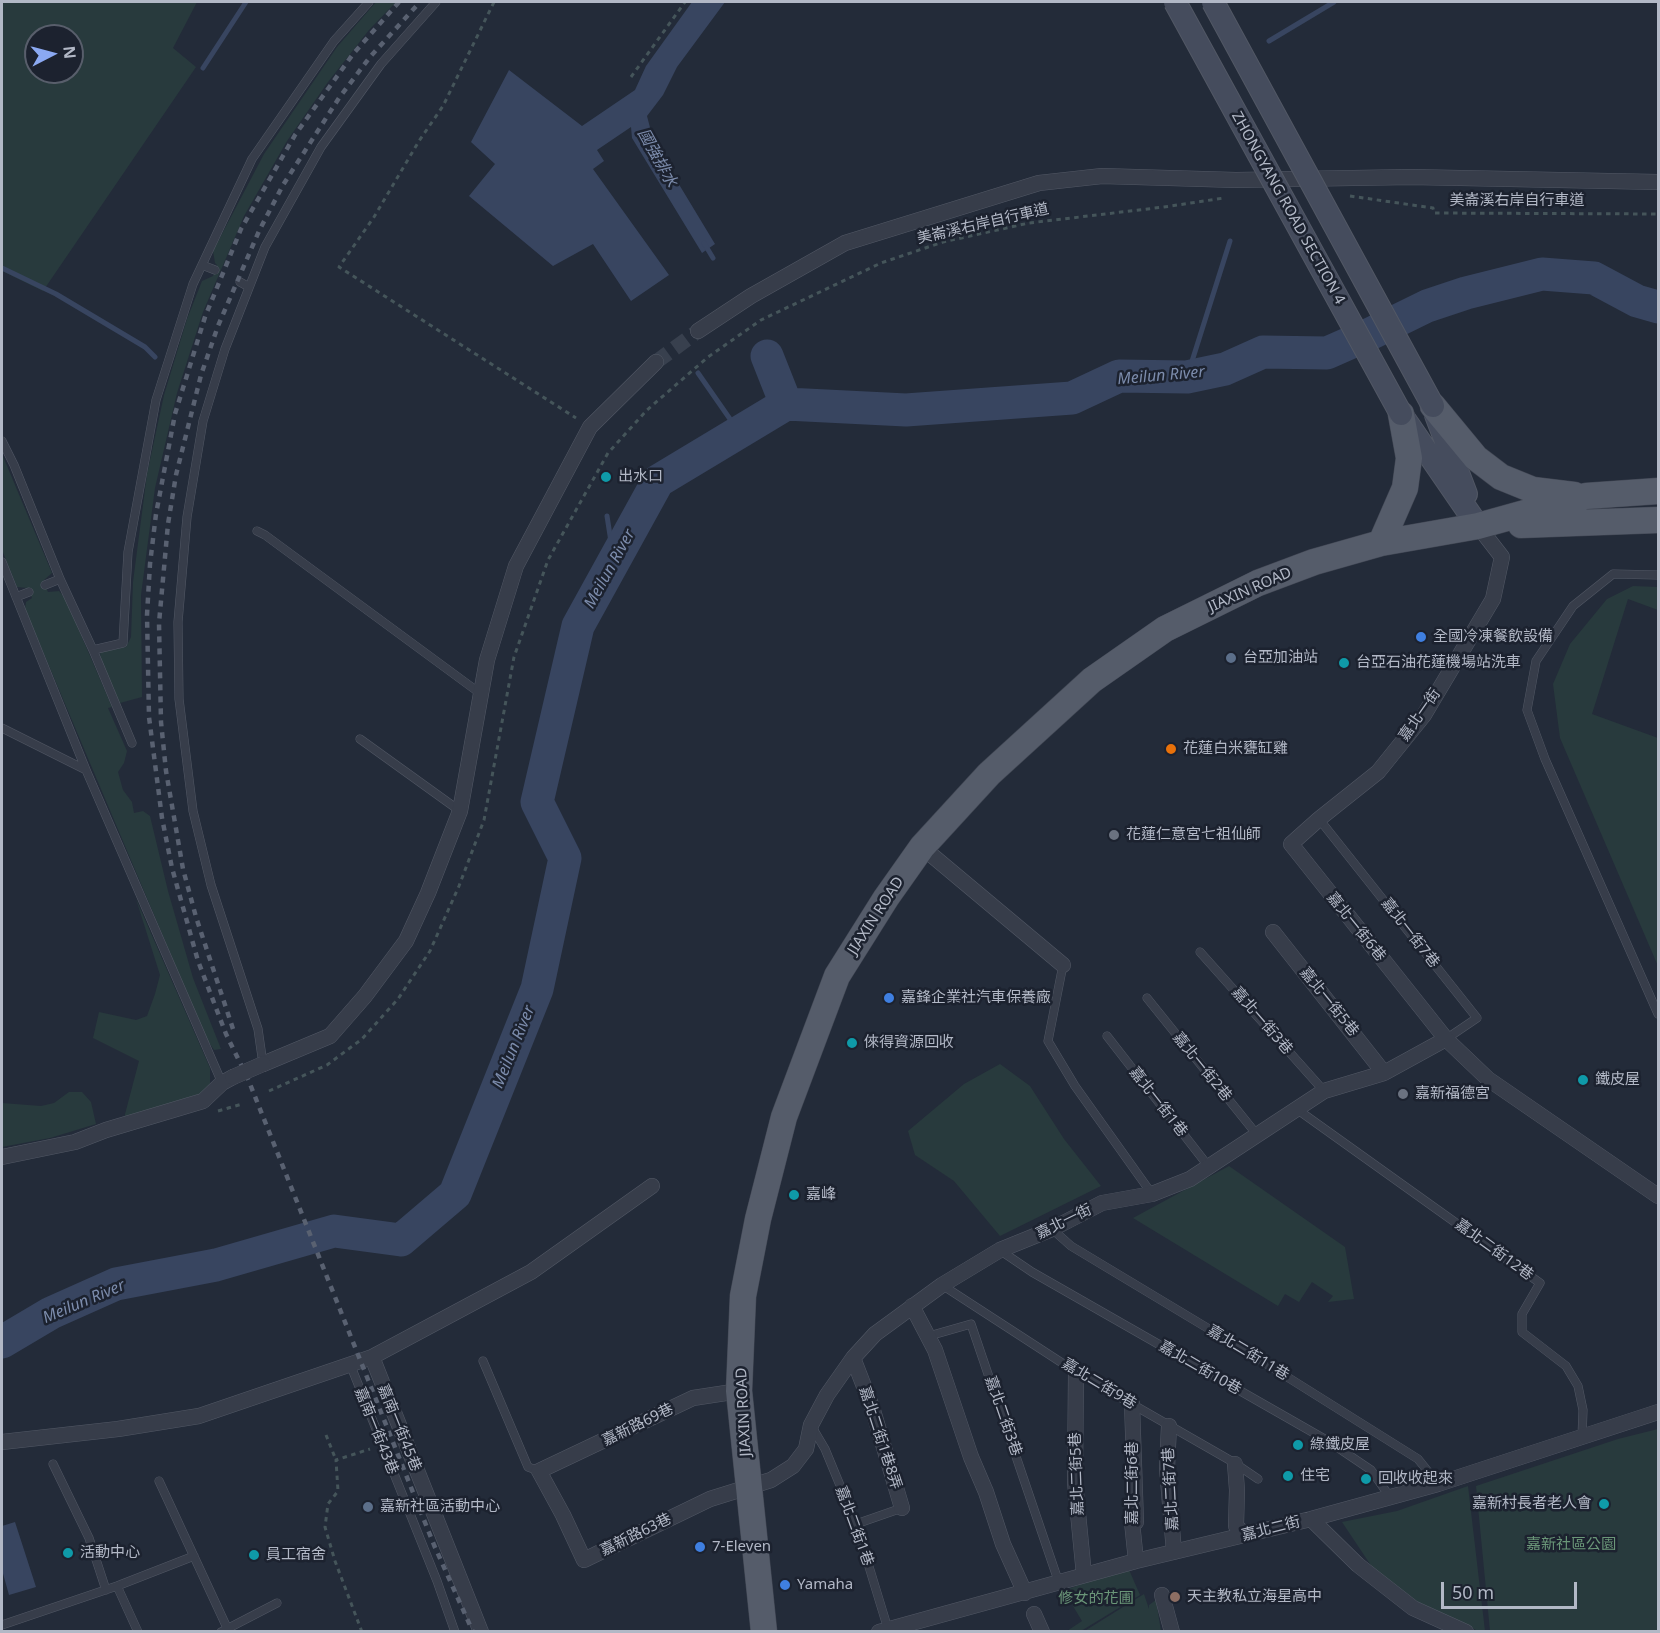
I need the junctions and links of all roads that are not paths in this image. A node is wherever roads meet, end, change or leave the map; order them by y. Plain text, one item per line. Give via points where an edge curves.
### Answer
1 (369, 2) edge
2 (436, 2) edge
3 (1175, 2) edge
4 (1213, 2) edge
5 (1659, 182) edge
6 (202, 265) junction
7 (215, 270) dead end
8 (240, 282) dead end
9 (249, 287) junction
10 (698, 331) tunnel mouth
11 (656, 362) tunnel mouth
12 (1433, 406) junction
13 (1401, 414) junction
14 (2, 441) edge
15 (1659, 491) edge
16 (1586, 496) junction
17 (1659, 520) edge
18 (1478, 526) junction
19 (257, 531) dead end
20 (1381, 543) junction
21 (2, 562) edge
22 (1659, 575) edge
23 (60, 579) junction
24 (45, 585) dead end
25 (29, 592) dead end
26 (16, 597) junction
27 (93, 650) junction
28 (481, 694) junction
29 (2, 728) edge
30 (360, 739) dead end
31 (132, 743) dead end
32 (86, 770) junction
33 (460, 811) junction
34 (1319, 819) junction
35 (922, 847) junction
36 (1273, 932) dead end
37 (1200, 952) dead end
38 (1063, 965) joint
39 (1147, 998) dead end
40 (1659, 1014) edge
41 (1107, 1036) dead end
42 (1446, 1039) junction
43 (262, 1064) junction
44 (1384, 1072) junction
45 (227, 1080) junction
46 (1324, 1091) junction
47 (1298, 1110) junction
48 (1258, 1136) junction
49 (2, 1157) edge
50 (1209, 1168) junction
51 (652, 1186) dead end
52 (1152, 1194) junction
53 (1659, 1196) edge
54 (1053, 1229) junction
55 (1000, 1250) junction
56 (942, 1285) junction
57 (912, 1306) junction
58 (372, 1358) junction
59 (853, 1358) junction
60 (483, 1361) dead end
61 (350, 1365) junction
62 (1076, 1372) junction
63 (739, 1391) junction
64 (1132, 1404) junction
65 (1659, 1412) edge
66 (811, 1425) junction
67 (1169, 1426) junction
68 (1582, 1437) junction
69 (2, 1442) edge
70 (53, 1464) dead end
71 (1235, 1464) junction
72 (539, 1471) junction
73 (1258, 1479) dead end
74 (159, 1481) dead end
75 (1438, 1484) junction
76 (749, 1486) junction
77 (1390, 1497) junction
78 (902, 1508) joint
79 (1311, 1519) junction
80 (856, 1524) junction
81 (1245, 1535) junction
82 (1174, 1552) junction
83 (194, 1556) junction
84 (1136, 1561) junction
85 (1084, 1575) junction
86 (1060, 1583) junction
87 (117, 1586) junction
88 (106, 1590) junction
89 (1025, 1593) junction
90 (1162, 1595) dead end
91 (277, 1603) dead end
92 (1034, 1614) dead end
93 (2, 1625) edge
94 (226, 1630) edge
95 (883, 1630) edge
96 (138, 1632) edge
97 (455, 1632) edge
98 (481, 1632) edge
99 (764, 1632) edge
100 (1042, 1632) edge
101 (1172, 1632) edge
102 (1466, 1632) edge

1 - 6 lane via 334,41 252,159
2 - 9 lane via 381,64 321,147 265,247
3 - 13 street, ZHONGYANG ROAD SECTION 4, bridge
4 - 12 street, bridge
5 - 10 street via 1102,176 1039,183 844,243
6 - 7 lane
6 - 27 lane via 156,400 128,552 123,644
8 - 9 lane
9 - 43 lane via 203,421 187,517 178,644 179,699 193,811 211,885 258,1029
11 - 28 street via 590,427 516,566 487,660
12 - 16 main road via 1476,458 1502,477 1533,490
12 - 18 street
13 - 18 street, ZHONGYANG ROAD SECTION 4
13 - 20 main road via 1409,458 1405,488
14 - 23 lane
15 - 16 main road, JIAXIN ROAD
16 - 18 main road, JIAXIN ROAD
17 - 18 main road, JIAXIN ROAD
18 - 20 main road, JIAXIN ROAD
18 - 34 street, 嘉北一街 via 1502,557 1493,599 1424,714 1378,772
19 - 28 lane
20 - 35 main road, JIAXIN ROAD via 1258,583 1165,630 1092,680 989,774
21 - 26 lane
22 - 40 lane via 1613,573 1573,606 1536,661 1527,710 1545,759
23 - 24 lane
23 - 27 lane
25 - 26 lane
26 - 32 lane
27 - 31 lane
28 - 33 street
29 - 32 lane
30 - 33 lane
32 - 45 lane
33 - 43 street via 406,941 365,996 330,1036
34 - 42 street, 嘉北一街6巷 via 1291,844
34 - 42 lane, 嘉北一街7巷 via 1477,1018
35 - 38 street
35 - 63 main road, JIAXIN ROAD via 837,976 784,1117 743,1296
36 - 44 street, 嘉北一街5巷
37 - 46 lane, 嘉北一街3巷
38 - 52 lane via 1048,1041
39 - 48 lane, 嘉北一街2巷
41 - 50 lane, 嘉北一街1巷
42 - 44 street, 嘉北一街
42 - 53 street via 1488,1079
43 - 45 street, bridge
44 - 46 street, 嘉北一街
45 - 49 street via 203,1101 75,1142
46 - 47 street, 嘉北一街
47 - 48 street, 嘉北一街
47 - 68 lane, 嘉北二街12巷 via 1540,1283 1521,1314 1522,1332 1566,1366 1578,1386 1583,1410
48 - 50 street, 嘉北一街
50 - 52 street, 嘉北一街
51 - 58 street via 531,1272
52 - 54 street, 嘉北一街 via 1102,1203
54 - 55 street, 嘉北一街
54 - 75 lane, 嘉北二街11巷 via 1071,1246 1418,1458
55 - 56 street, 嘉北一街
55 - 77 lane, 嘉北二街10巷 via 1328,1441 1371,1470
56 - 57 street, 嘉北一街
56 - 62 lane, 嘉北二街9巷
57 - 59 street, 嘉北一街 via 875,1334
57 - 86 lane, 嘉北二街3巷 via 929,1337 971,1324
57 - 89 street via 935,1350 1003,1544
58 - 61 street
58 - 98 street, 嘉南一街45巷
59 - 66 street, 嘉北一街
59 - 78 street, 嘉北二街1巷8弄
60 - 72 lane via 528,1467
61 - 69 street via 199,1416
61 - 97 lane, 嘉南一街43巷
62 - 64 lane, 嘉北二街9巷
62 - 85 street, 嘉北二街5巷 via 1075,1482
63 - 72 street, 嘉新路69巷 via 693,1398
63 - 76 main road, JIAXIN ROAD
64 - 67 lane, 嘉北二街9巷
64 - 84 street, 嘉北二街6巷 via 1136,1522 1132,1522
65 - 68 street, 嘉北二街
66 - 76 street, 嘉北一街 via 806,1449 793,1466 771,1480
66 - 80 lane, 嘉北二街1巷
67 - 71 lane, 嘉北二街9巷
67 - 82 street, 嘉北二街7巷 via 1167,1468
68 - 75 street, 嘉北二街
70 - 88 lane via 89,1538
71 - 73 lane, 嘉北二街9巷
71 - 81 street via 1236,1526
72 - 76 street, 嘉新路63巷 via 584,1560 710,1499
74 - 83 lane
75 - 77 street, 嘉北二街
76 - 99 main road, JIAXIN ROAD
77 - 79 street, 嘉北二街
78 - 80 lane, 嘉北二街1巷8弄
79 - 81 street, 嘉北二街
79 - 102 street via 1358,1565 1413,1608
80 - 95 lane, 嘉北二街1巷
81 - 82 street, 嘉北二街
82 - 84 street, 嘉北二街
83 - 87 lane
83 - 94 lane
84 - 85 street, 嘉北二街
85 - 86 street, 嘉北二街
86 - 89 street, 嘉北二街
87 - 88 lane
87 - 96 lane
88 - 93 lane
89 - 95 street, 嘉北二街
90 - 101 street
91 - 94 lane
92 - 100 street

